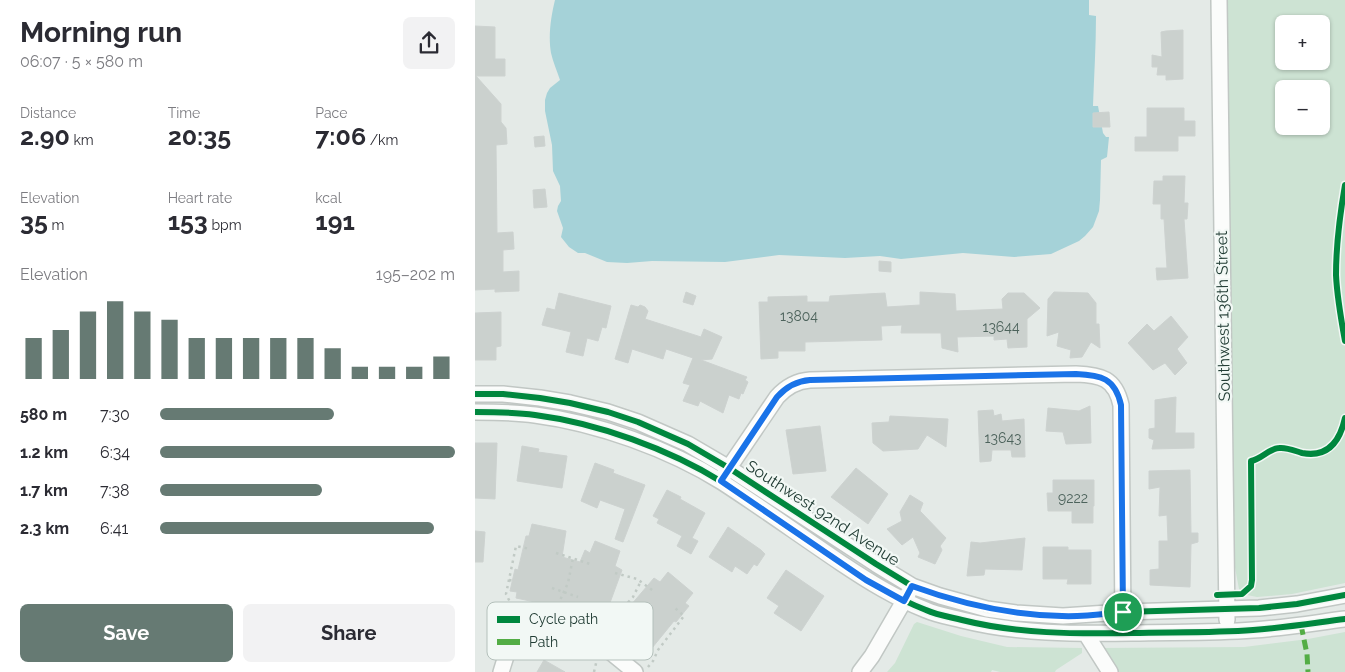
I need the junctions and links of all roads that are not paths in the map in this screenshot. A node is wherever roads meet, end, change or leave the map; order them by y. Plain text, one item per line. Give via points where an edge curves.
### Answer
1 (1219, 0) edge
2 (475, 394) edge
3 (475, 412) edge
4 (729, 468) junction
5 (721, 481) junction
6 (912, 586) junction
7 (1345, 595) edge
8 (904, 601) junction
9 (1227, 609) junction
10 (1123, 612) junction
11 (1345, 619) edge
12 (1226, 631) junction
13 (1123, 633) junction
14 (1086, 634) junction
15 (506, 660) edge
16 (623, 660) edge
17 (859, 670) edge
18 (640, 671) edge
19 (501, 672) edge
20 (1110, 672) edge

1 - 9 street, Southwest 136th Street
2 - 4 street, Southwest 92nd Avenue via 540,398 608,412 688,444
3 - 5 street, Southwest 92nd Avenue via 536,415 600,428 680,459
4 - 5 street
4 - 6 street, Southwest 92nd Avenue
4 - 10 street via 777,397 801,381 1076,374 1108,380 1121,405
5 - 8 street, Southwest 92nd Avenue via 866,580
6 - 8 street
6 - 10 street, Southwest 92nd Avenue via 987,609 1016,613 1063,616
7 - 9 street, Southwest 92nd Avenue via 1285,606
8 - 14 street, Southwest 92nd Avenue via 939,615 983,626
8 - 17 street via 872,656
9 - 10 street, Southwest 92nd Avenue
9 - 12 street, Southwest 136th Street
10 - 13 street
11 - 12 street, Southwest 92nd Avenue
12 - 13 street, Southwest 92nd Avenue
13 - 14 street, Southwest 92nd Avenue
14 - 20 street
15 - 19 street
16 - 18 street

